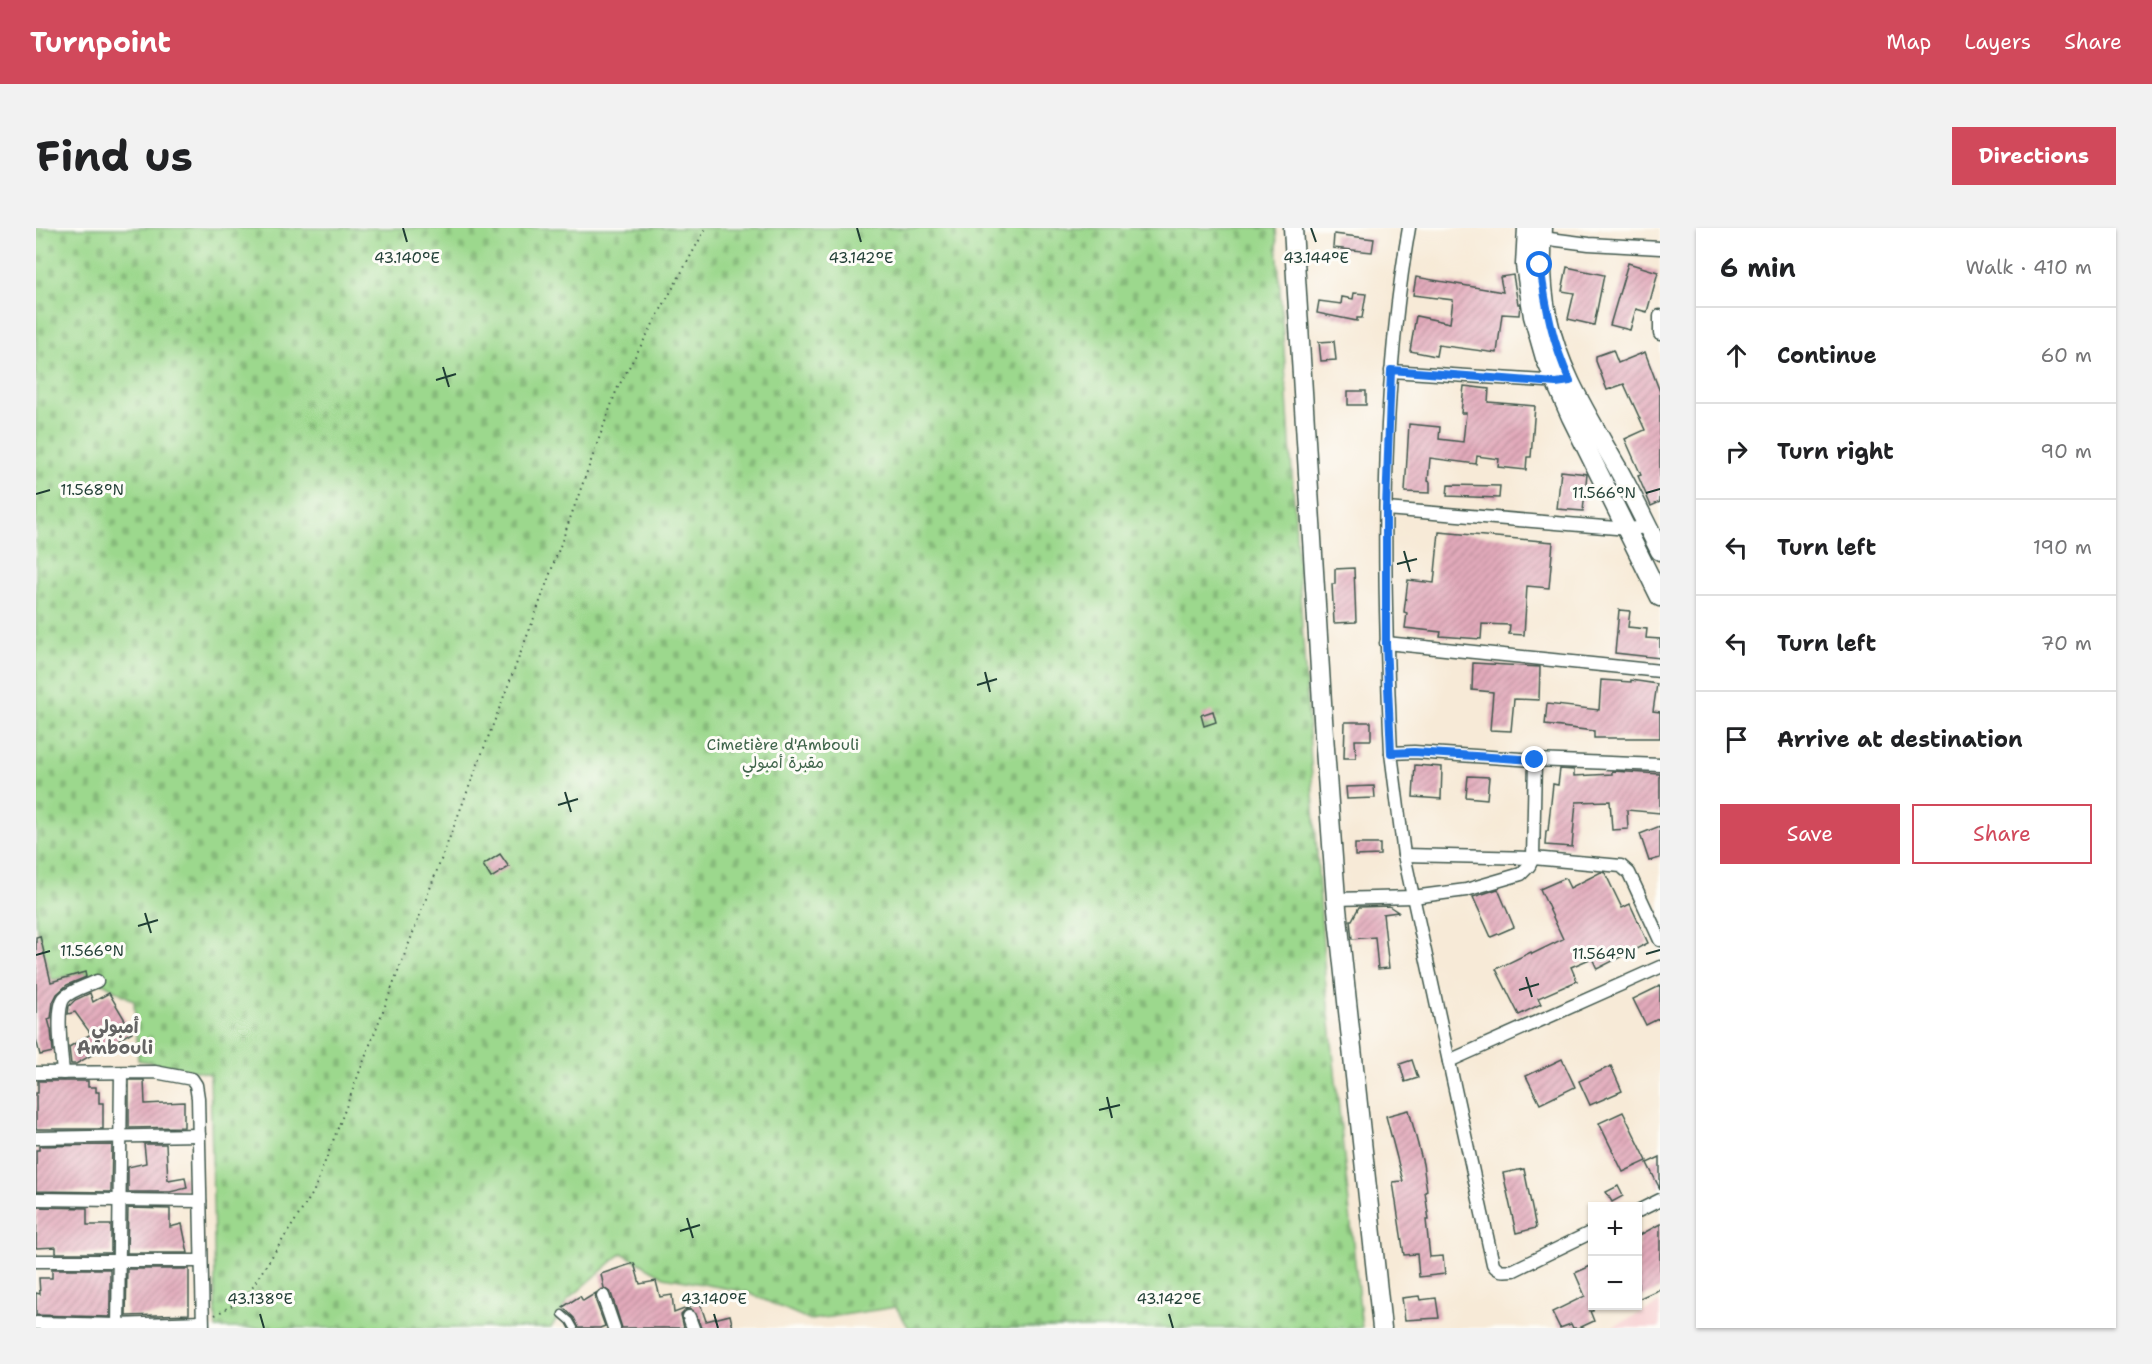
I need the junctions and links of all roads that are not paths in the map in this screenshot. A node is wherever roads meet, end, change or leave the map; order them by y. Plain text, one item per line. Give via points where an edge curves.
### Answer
1 (1293, 228) edge
2 (1409, 228) edge
3 (1537, 231) edge
4 (1660, 248) edge
5 (1660, 316) edge
6 (1660, 334) edge
7 (1391, 370) junction
8 (1563, 382) junction
9 (1609, 472) junction
10 (1386, 509) junction
11 (1648, 527) junction
12 (1628, 529) junction
13 (1660, 551) edge
14 (1660, 597) edge
15 (1386, 643) junction
16 (1660, 671) edge
17 (1391, 753) junction
18 (1535, 760) junction
19 (1660, 765) edge
20 (1404, 855) junction
21 (1533, 858) junction
22 (1413, 897) junction
23 (1336, 899) junction
24 (1660, 940) edge
25 (1660, 967) edge
26 (97, 981) dead end
27 (1449, 1060) junction
28 (122, 1072) junction
29 (36, 1073) edge
30 (63, 1073) junction
31 (199, 1135) junction
32 (121, 1136) junction
33 (36, 1138) edge
34 (36, 1199) edge
35 (121, 1200) junction
36 (1660, 1200) edge
37 (200, 1201) junction
38 (1642, 1209) edge
39 (1588, 1234) edge
40 (119, 1260) junction
41 (36, 1261) edge
42 (201, 1261) junction
43 (603, 1296) dead end
44 (562, 1314) dead end
45 (36, 1323) edge
46 (203, 1325) edge
47 (117, 1327) edge
48 (574, 1328) edge
49 (614, 1328) edge
50 (1382, 1328) edge

1 - 23 street
2 - 7 street
3 - 4 street via 1590,244
3 - 8 street via 1547,315
5 - 6 street
7 - 8 street
7 - 10 street
8 - 9 street via 1586,416
9 - 11 street
9 - 12 street
10 - 12 street
10 - 15 street
11 - 12 street
11 - 13 street
12 - 14 street
15 - 16 street
15 - 17 street
17 - 18 street
17 - 20 street
18 - 19 street
18 - 21 street
20 - 21 street
20 - 22 street
21 - 22 street via 1521,874 1510,878 1467,890
21 - 24 street via 1621,866 1629,873
22 - 23 street
22 - 27 street
23 - 50 street
25 - 27 street
26 - 30 street via 66,996 62,1002
27 - 39 street via 1496,1269 1514,1270
28 - 30 street
28 - 31 street via 155,1072 192,1079 198,1098
28 - 32 street
29 - 30 street
31 - 32 street
31 - 37 street
32 - 33 street
32 - 35 street
34 - 35 street
35 - 37 street
35 - 40 street
36 - 38 street
37 - 42 street
40 - 41 street
40 - 42 street
40 - 47 street
42 - 46 street
43 - 49 street
44 - 48 lane
45 - 47 street
46 - 47 street

